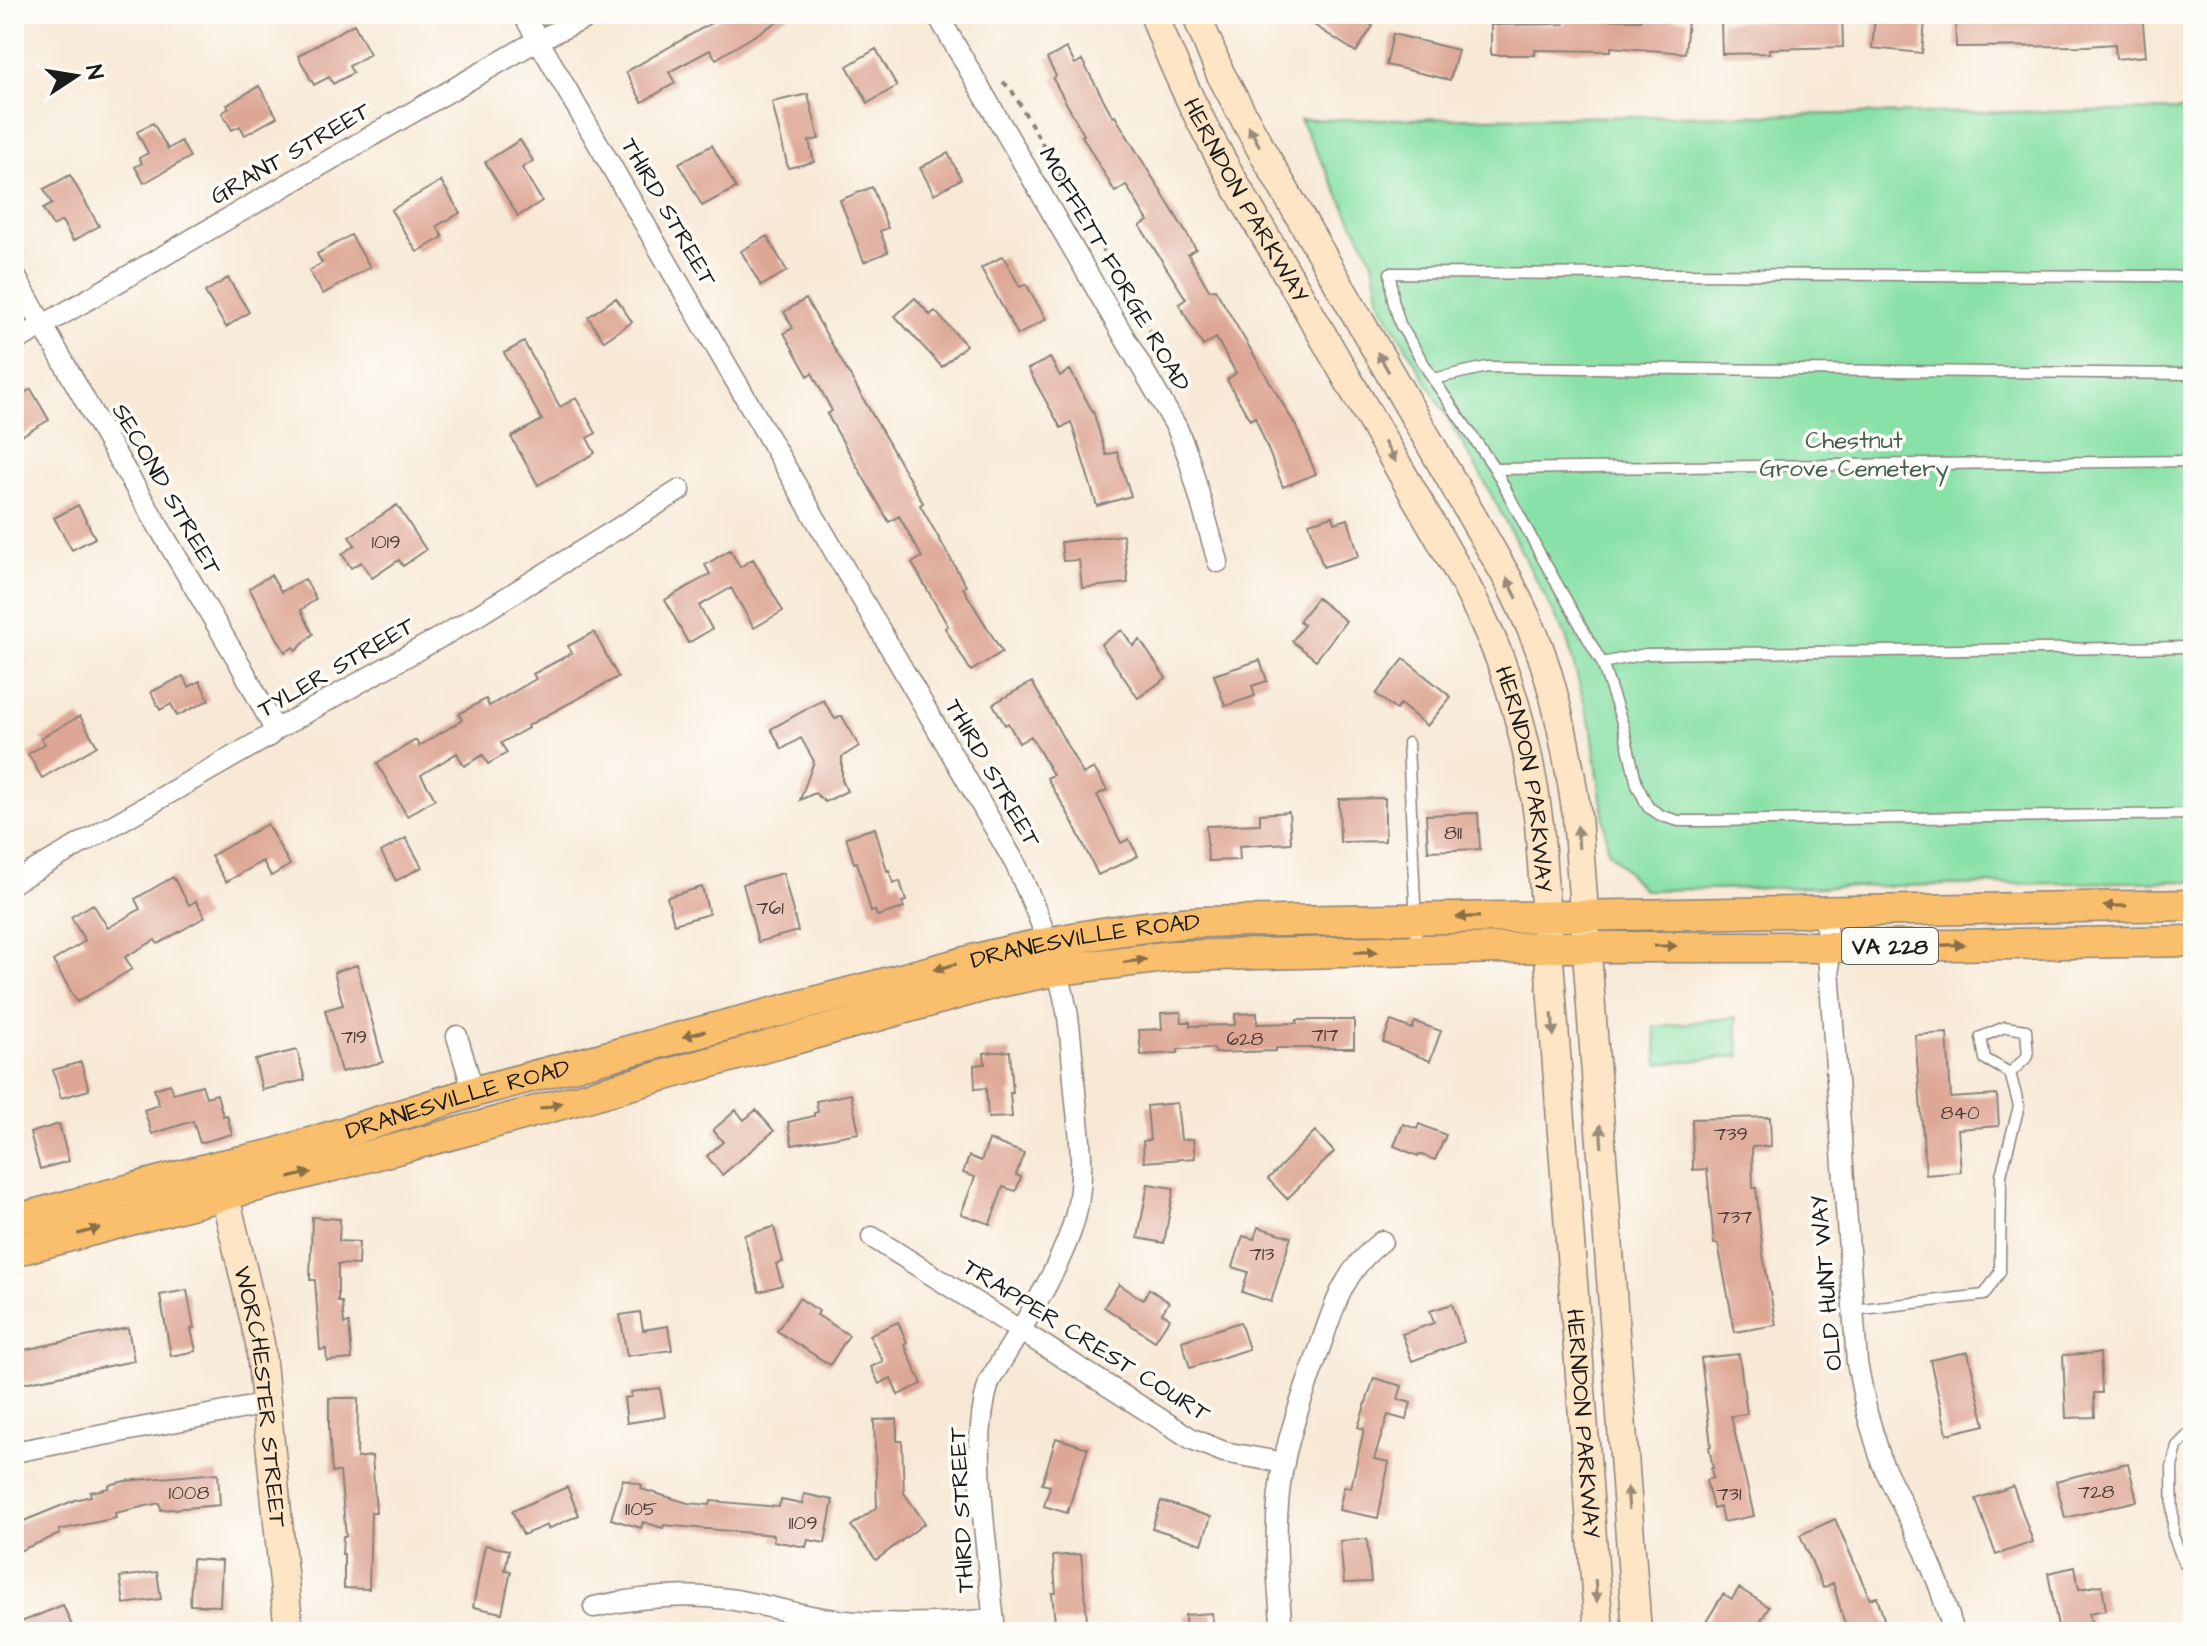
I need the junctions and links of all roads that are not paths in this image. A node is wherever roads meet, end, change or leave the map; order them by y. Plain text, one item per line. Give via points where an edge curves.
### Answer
1 (523, 14) edge
2 (595, 14) edge
3 (937, 14) edge
4 (1154, 14) edge
5 (1196, 14) edge
6 (559, 22) edge
7 (538, 40) junction
8 (14, 274) edge
9 (2193, 281) edge
10 (43, 325) junction
11 (14, 342) edge
12 (2193, 374) edge
13 (1433, 379) junction
14 (2193, 461) edge
15 (1495, 469) junction
16 (680, 490) dead end
17 (1218, 562) dead end
18 (2193, 647) edge
19 (1602, 663) junction
20 (275, 730) junction
21 (1408, 743) dead end
22 (2193, 814) edge
23 (14, 882) edge
24 (2193, 905) edge
25 (1825, 912) junction
26 (1585, 915) junction
27 (1546, 916) junction
28 (1416, 918) junction
29 (2193, 941) edge
30 (1548, 947) junction
31 (1587, 947) junction
32 (1826, 947) junction
33 (1418, 951) junction
34 (1053, 956) junction
35 (457, 1036) dead end
36 (2010, 1073) junction
37 (477, 1091) junction
38 (221, 1180) junction
39 (14, 1220) edge
40 (872, 1237) dead end
41 (1382, 1241) dead end
42 (14, 1251) edge
43 (1853, 1310) junction
44 (1019, 1330) junction
45 (267, 1404) junction
46 (2193, 1430) edge
47 (14, 1452) edge
48 (1284, 1463) junction
49 (2193, 1572) edge
50 (594, 1607) dead end
51 (994, 1626) edge
52 (289, 1632) edge
53 (1282, 1632) edge
54 (1599, 1632) edge
55 (1637, 1632) edge
56 (1954, 1632) edge

1 - 7 street, THIRD STREET
2 - 6 street, GRANT STREET
3 - 17 street, MOFFETT FORGE ROAD via 1177,428
4 -> 27 main road, HERNDON PARKWAY via 1211,140 1438,535 1492,641 1534,783
26 -> 5 main road, HERNDON PARKWAY via 1571,776 1552,691 1525,615 1261,149
6 - 7 street, GRANT STREET
7 - 10 street, GRANT STREET
7 - 34 street, THIRD STREET via 1015,863
8 - 10 street, SECOND STREET
9 - 13 lane via 2154,276 1390,273 1400,324
10 - 11 street, GRANT STREET
10 - 20 street, SECOND STREET
12 - 13 lane via 1487,367
13 - 15 lane
14 - 15 lane
15 - 19 lane
16 - 20 street, TYLER STREET via 462,625
18 - 19 lane via 1646,654
19 - 22 lane via 1637,785 1648,807 1679,821
20 - 23 street, TYLER STREET
21 - 28 lane
24 -> 25 main road, DRANESVILLE ROAD / VA 228
25 - 26 main road, DRANESVILLE ROAD / VA 228
25 - 32 street, OLD HUNT WAY
26 - 27 main road, DRANESVILLE ROAD
26 - 31 main road, HERNDON PARKWAY
27 -> 28 main road, DRANESVILLE ROAD
27 - 30 main road, HERNDON PARKWAY
28 - 33 lane
28 - 34 main road, DRANESVILLE ROAD via 1176,923
32 -> 29 main road, DRANESVILLE ROAD / VA 228
30 - 31 main road, DRANESVILLE ROAD / VA 228
30 - 33 main road, DRANESVILLE ROAD
30 -> 54 main road, HERNDON PARKWAY
31 -> 32 main road, DRANESVILLE ROAD / VA 228
55 -> 31 main road, HERNDON PARKWAY
32 - 43 street, OLD HUNT WAY
34 -> 33 main road, DRANESVILLE ROAD
34 -> 37 main road, DRANESVILLE ROAD via 992,955
38 -> 34 main road, DRANESVILLE ROAD via 475,1128 984,986
34 - 44 street, THIRD STREET via 1067,1012 1082,1156 1080,1192 1060,1259
35 - 37 street
36 - 36 lane via 1985,1059 1981,1037 2005,1027 2026,1030 2028,1056
36 - 43 lane via 2019,1106 2001,1175 2000,1272 1984,1295
37 - 38 main road, DRANESVILLE ROAD via 271,1155
38 - 39 main road, DRANESVILLE ROAD
42 -> 38 main road, DRANESVILLE ROAD
38 - 45 main road, WORCHESTER STREET via 260,1343
40 - 44 street, TRAPPER CREST COURT
41 - 48 street via 1352,1270 1339,1292
43 - 56 street, OLD HUNT WAY via 1857,1363 1882,1463 1925,1551
44 - 48 street, TRAPPER CREST COURT via 1192,1439 1224,1452
44 - 51 street, THIRD STREET via 982,1405 981,1486
45 - 47 street
45 - 52 main road, WORCHESTER STREET
46 - 49 lane via 2177,1446 2172,1467 2173,1535
48 - 53 street via 1276,1554
50 - 51 street via 672,1595 728,1599 832,1620

